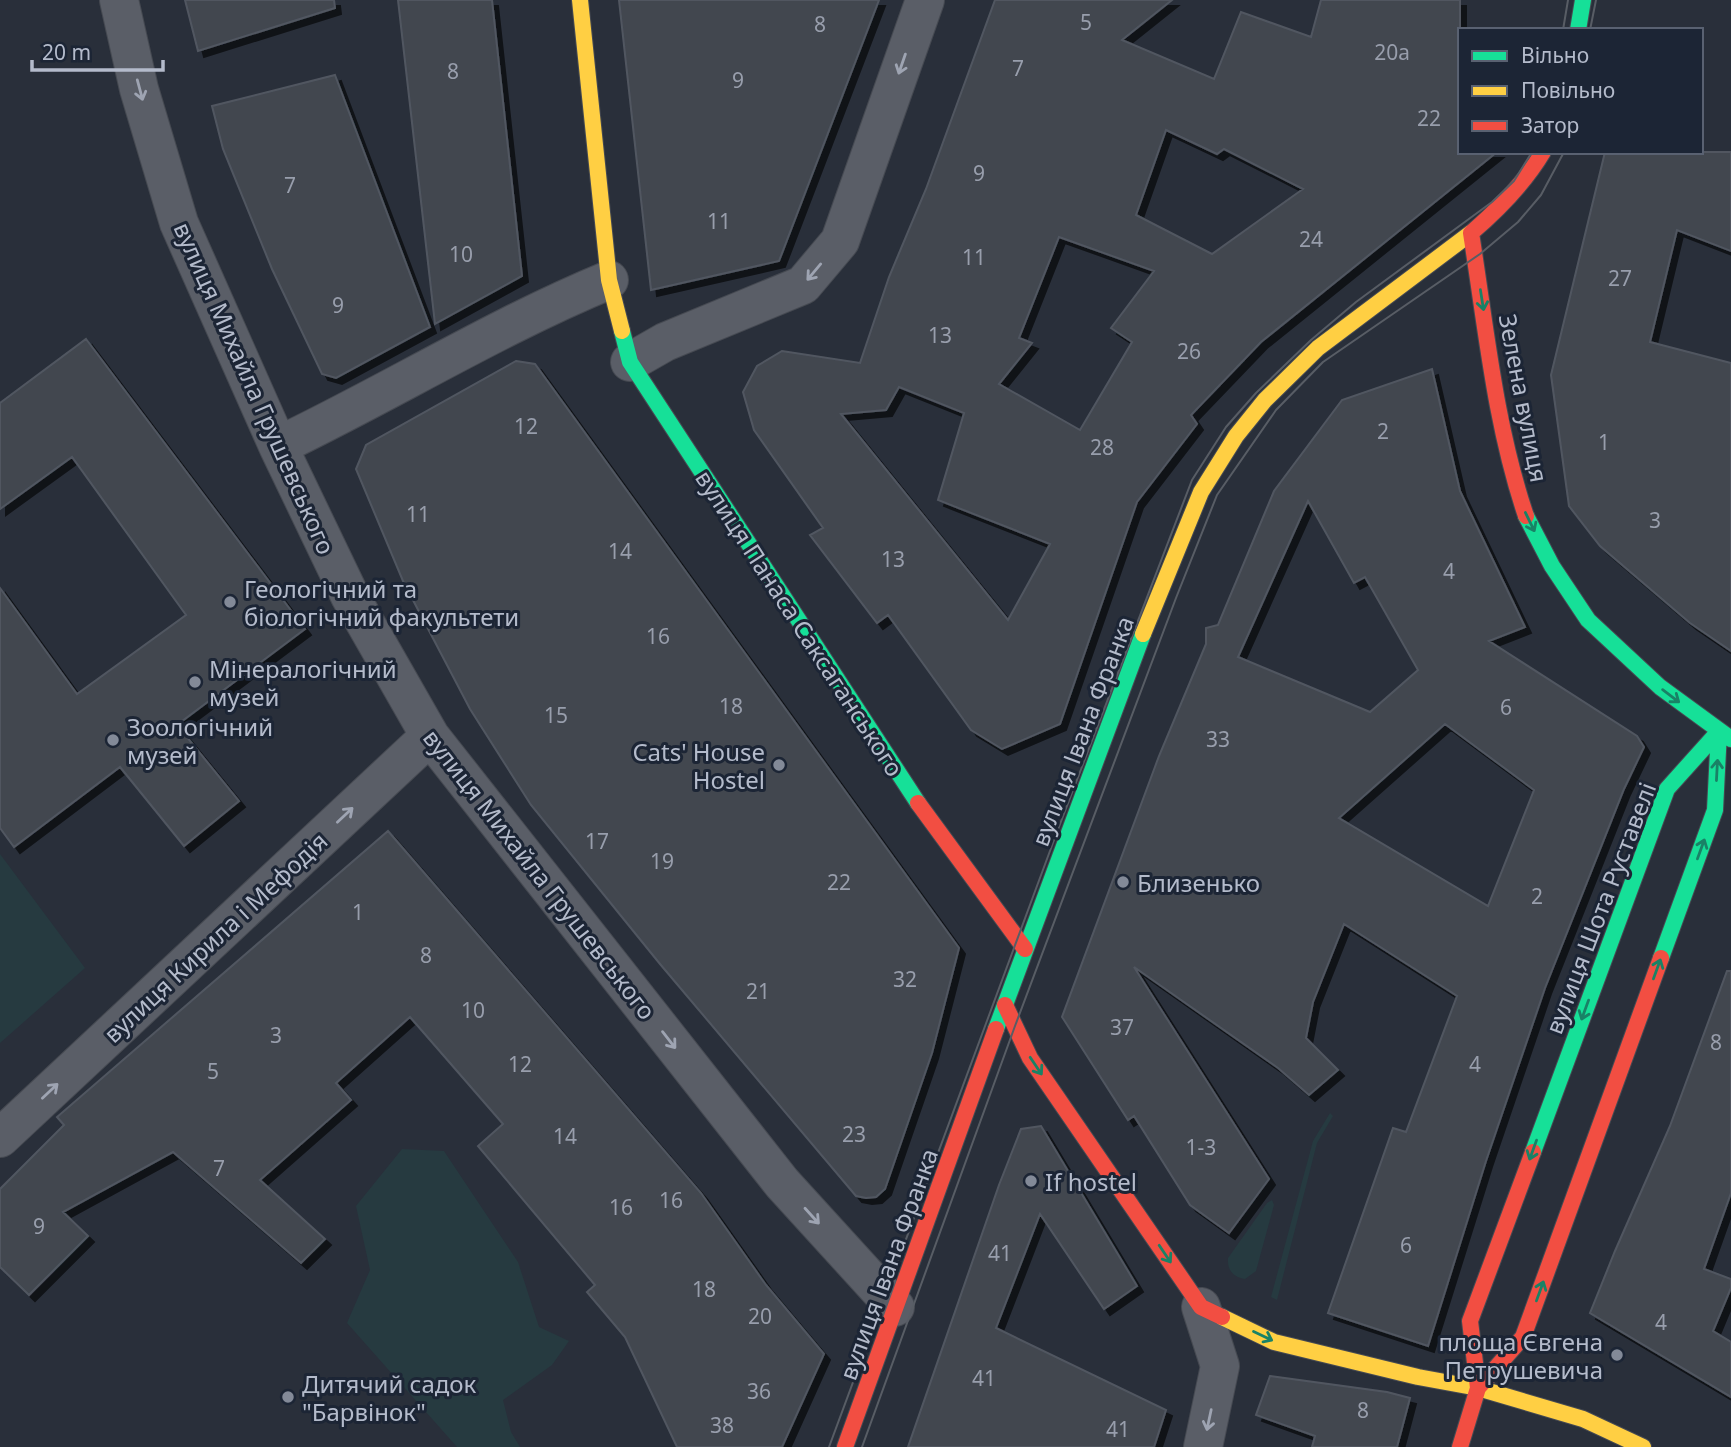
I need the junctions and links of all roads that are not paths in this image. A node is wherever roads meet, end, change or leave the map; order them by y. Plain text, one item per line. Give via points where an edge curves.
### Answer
1 (119, 0) edge
2 (580, 0) edge
3 (925, 0) edge
4 (1583, 0) edge
5 (1578, 28) edge
6 (1543, 154) edge
7 (1471, 233) junction
8 (609, 280) junction
9 (630, 362) junction
10 (278, 446) junction
11 (1725, 735) edge
12 (430, 736) junction
13 (1025, 949) junction
14 (1005, 1005) junction
15 (0, 1138) edge
16 (895, 1307) junction
17 (1201, 1307) junction
18 (1478, 1388) junction
19 (845, 1447) edge
20 (1203, 1447) edge
21 (1460, 1447) edge
22 (1643, 1447) edge

1 -> 10 street, вулиця Михайла Грушевського via 139,89 178,222
2 - 8 main road, вулиця Панаса Саксаганського
3 -> 9 street via 840,241 803,285 665,342
4 - 5 main road
6 - 7 main road, вулиця Івана Франка via 1507,203
7 -> 11 main road, Зелена вулиця via 1499,410 1526,515 1552,566 1588,620 1660,687
7 - 13 main road, вулиця Івана Франка via 1318,348 1265,400 1200,492
8 - 9 main road, вулиця Панаса Саксаганського
8 - 10 street via 554,303
9 - 13 main road, вулиця Панаса Саксаганського via 929,821
10 - 12 street, вулиця Михайла Грушевського via 350,596
18 -> 11 main road, вулиця Шота Руставелі via 1523,1337 1715,810
11 -> 18 main road, вулиця Шота Руставелі via 1667,789 1470,1321
15 -> 12 street, вулиця Кирила і Мефодія
12 -> 16 street, вулиця Михайла Грушевського via 782,1183
13 - 14 main road, вулиця Івана Франка
14 - 16 main road, вулиця Івана Франка
14 -> 17 main road via 1030,1058
16 - 19 main road, вулиця Івана Франка
17 -> 18 main road via 1274,1342
17 -> 20 street via 1220,1366
18 - 21 main road, вулиця Шота Руставелі
18 - 22 main road via 1545,1405 1615,1431

